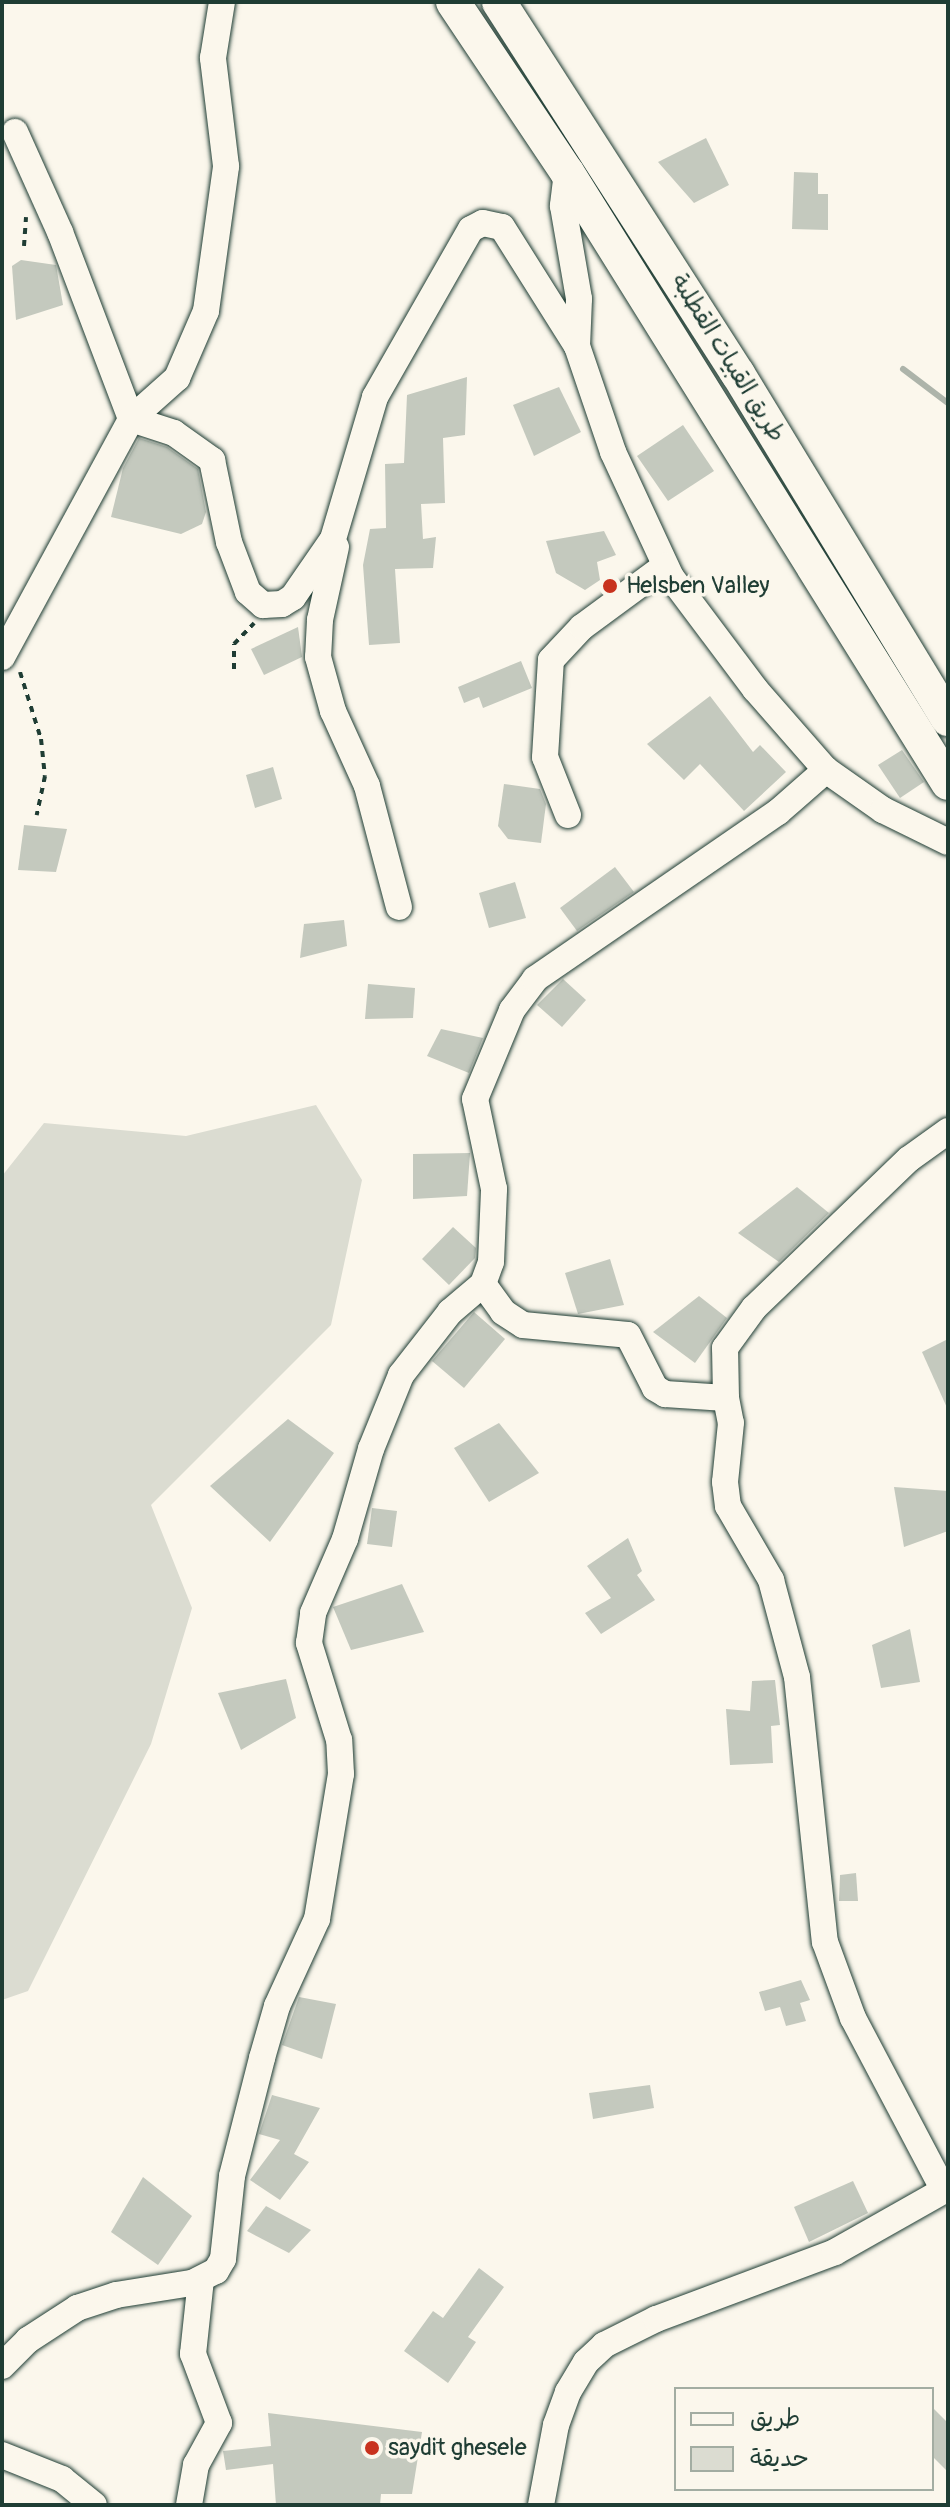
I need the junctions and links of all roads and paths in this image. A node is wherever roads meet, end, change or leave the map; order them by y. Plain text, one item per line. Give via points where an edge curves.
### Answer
1 (222, 2) edge
2 (453, 2) edge
3 (499, 2) edge
4 (15, 132) dead end
5 (567, 172) junction
6 (577, 346) junction
7 (131, 419) junction
8 (343, 516) junction
9 (665, 566) junction
10 (269, 606) junction
11 (6, 650) edge
12 (234, 669) dead end
13 (948, 719) edge
14 (826, 770) junction
15 (948, 783) edge
16 (37, 815) dead end
17 (568, 815) dead end
18 (948, 842) edge
19 (399, 907) dead end
20 (948, 1131) edge
21 (483, 1284) junction
22 (726, 1398) junction
23 (946, 2189) edge
24 (201, 2279) junction
25 (2, 2366) edge
26 (2, 2455) edge
27 (94, 2505) edge
28 (189, 2505) edge
29 (541, 2505) edge

1 - 7 street via 213,58 226,166 212,292 183,368 170,388
2 - 5 main road
3 - 13 main road, طريق القبيات القطلبة via 722,348
4 - 7 street via 60,232
5 - 6 street via 563,206 579,299
5 - 15 main road
6 - 8 street via 502,227 491,222 471,229 375,397
6 - 9 street via 613,452
7 - 10 street via 174,433 207,453 220,512 248,592
7 - 11 street
8 - 10 street via 301,588 282,604
8 - 19 street via 320,620 318,657 333,711 367,786
9 - 14 street via 755,689
9 - 17 street via 582,627 551,660 545,757
10 - 12 path via 234,644
11 - 16 path via 41,739 45,776
14 - 18 street via 883,810
14 - 21 street via 754,828 535,979 521,996 475,1099 494,1189 496,1237
20 - 22 street via 909,1159 754,1308 725,1348
21 - 22 street via 503,1312 523,1325 628,1335 638,1345 655,1388 665,1394
21 - 24 street via 450,1312 401,1375 371,1449 345,1539 313,1613 309,1643 341,1757 322,1895 262,2058 232,2176 223,2259 216,2271
22 - 23 street via 731,1423 728,1506 771,1580 797,1677 825,1942 853,2018
23 - 29 street via 835,2252 656,2319 604,2345 568,2392 556,2425
24 - 25 street via 94,2300 28,2340
24 - 28 street via 193,2354 219,2423 196,2465
26 - 27 street via 62,2479

